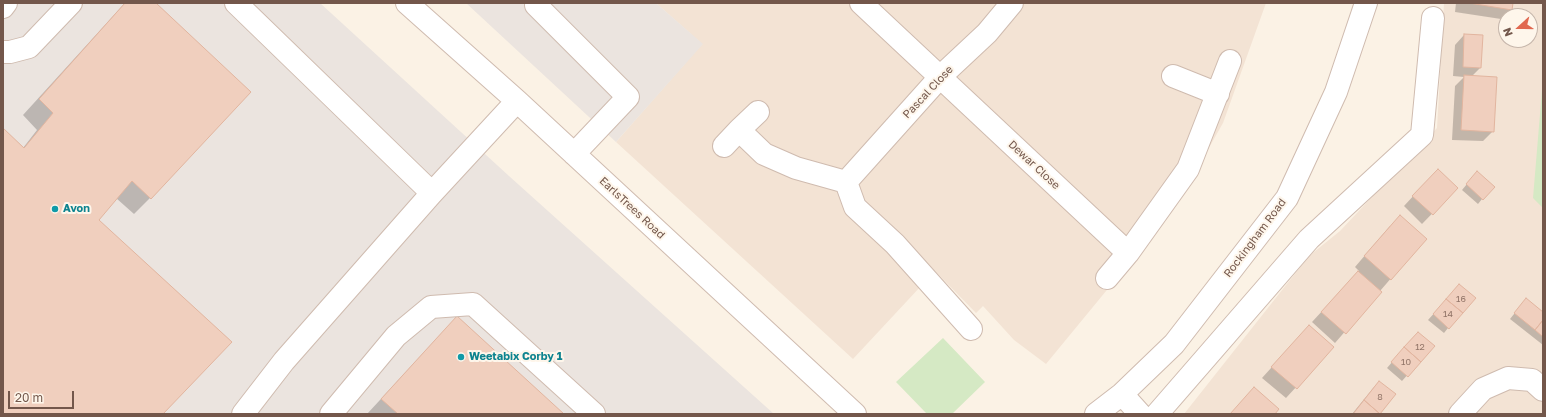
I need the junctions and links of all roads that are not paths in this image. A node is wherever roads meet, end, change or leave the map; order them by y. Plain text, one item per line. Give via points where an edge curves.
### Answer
1 (6, 3) edge
2 (71, 3) edge
3 (236, 3) edge
4 (407, 3) edge
5 (861, 3) edge
6 (1012, 3) edge
7 (1366, 3) edge
8 (536, 4) edge
9 (3, 7) edge
10 (1433, 18) dead end
11 (3, 52) edge
12 (1230, 61) dead end
13 (941, 76) junction
14 (1173, 76) dead end
15 (1218, 94) junction
16 (517, 101) junction
17 (758, 112) dead end
18 (740, 130) junction
19 (724, 146) dead end
20 (574, 154) junction
21 (846, 182) junction
22 (432, 193) junction
23 (1128, 253) junction
24 (1107, 278) dead end
25 (971, 330) dead end
26 (1543, 390) edge
27 (1122, 394) junction
28 (243, 414) edge
29 (331, 414) edge
30 (594, 414) edge
31 (855, 414) edge
32 (1096, 414) edge
33 (1140, 414) edge
34 (1157, 414) edge
35 (1460, 414) edge

1 - 9 street
2 - 11 street via 29,46
3 - 22 street
4 - 16 street, EarlsTrees Road
5 - 13 street, Dewar Close
6 - 13 street, Pascal Close via 987,33
7 - 27 street, Rockingham Road via 1336,92 1287,198 1174,344
8 - 20 street via 628,97
10 - 34 street via 1422,135 1309,239
12 - 15 street
13 - 21 street, Pascal Close
13 - 23 street, Dewar Close
14 - 15 street
15 - 23 street via 1188,169
16 - 20 street, EarlsTrees Road
16 - 22 street
17 - 18 street
18 - 19 street
18 - 21 street via 764,154 796,168
20 - 31 street, EarlsTrees Road
21 - 25 street via 855,207 895,244
22 - 28 street via 284,361
23 - 24 street
26 - 35 street via 1532,380 1508,378 1482,389
27 - 32 street, Rockingham Road
27 - 33 street
29 - 30 street via 396,336 431,307 473,304

